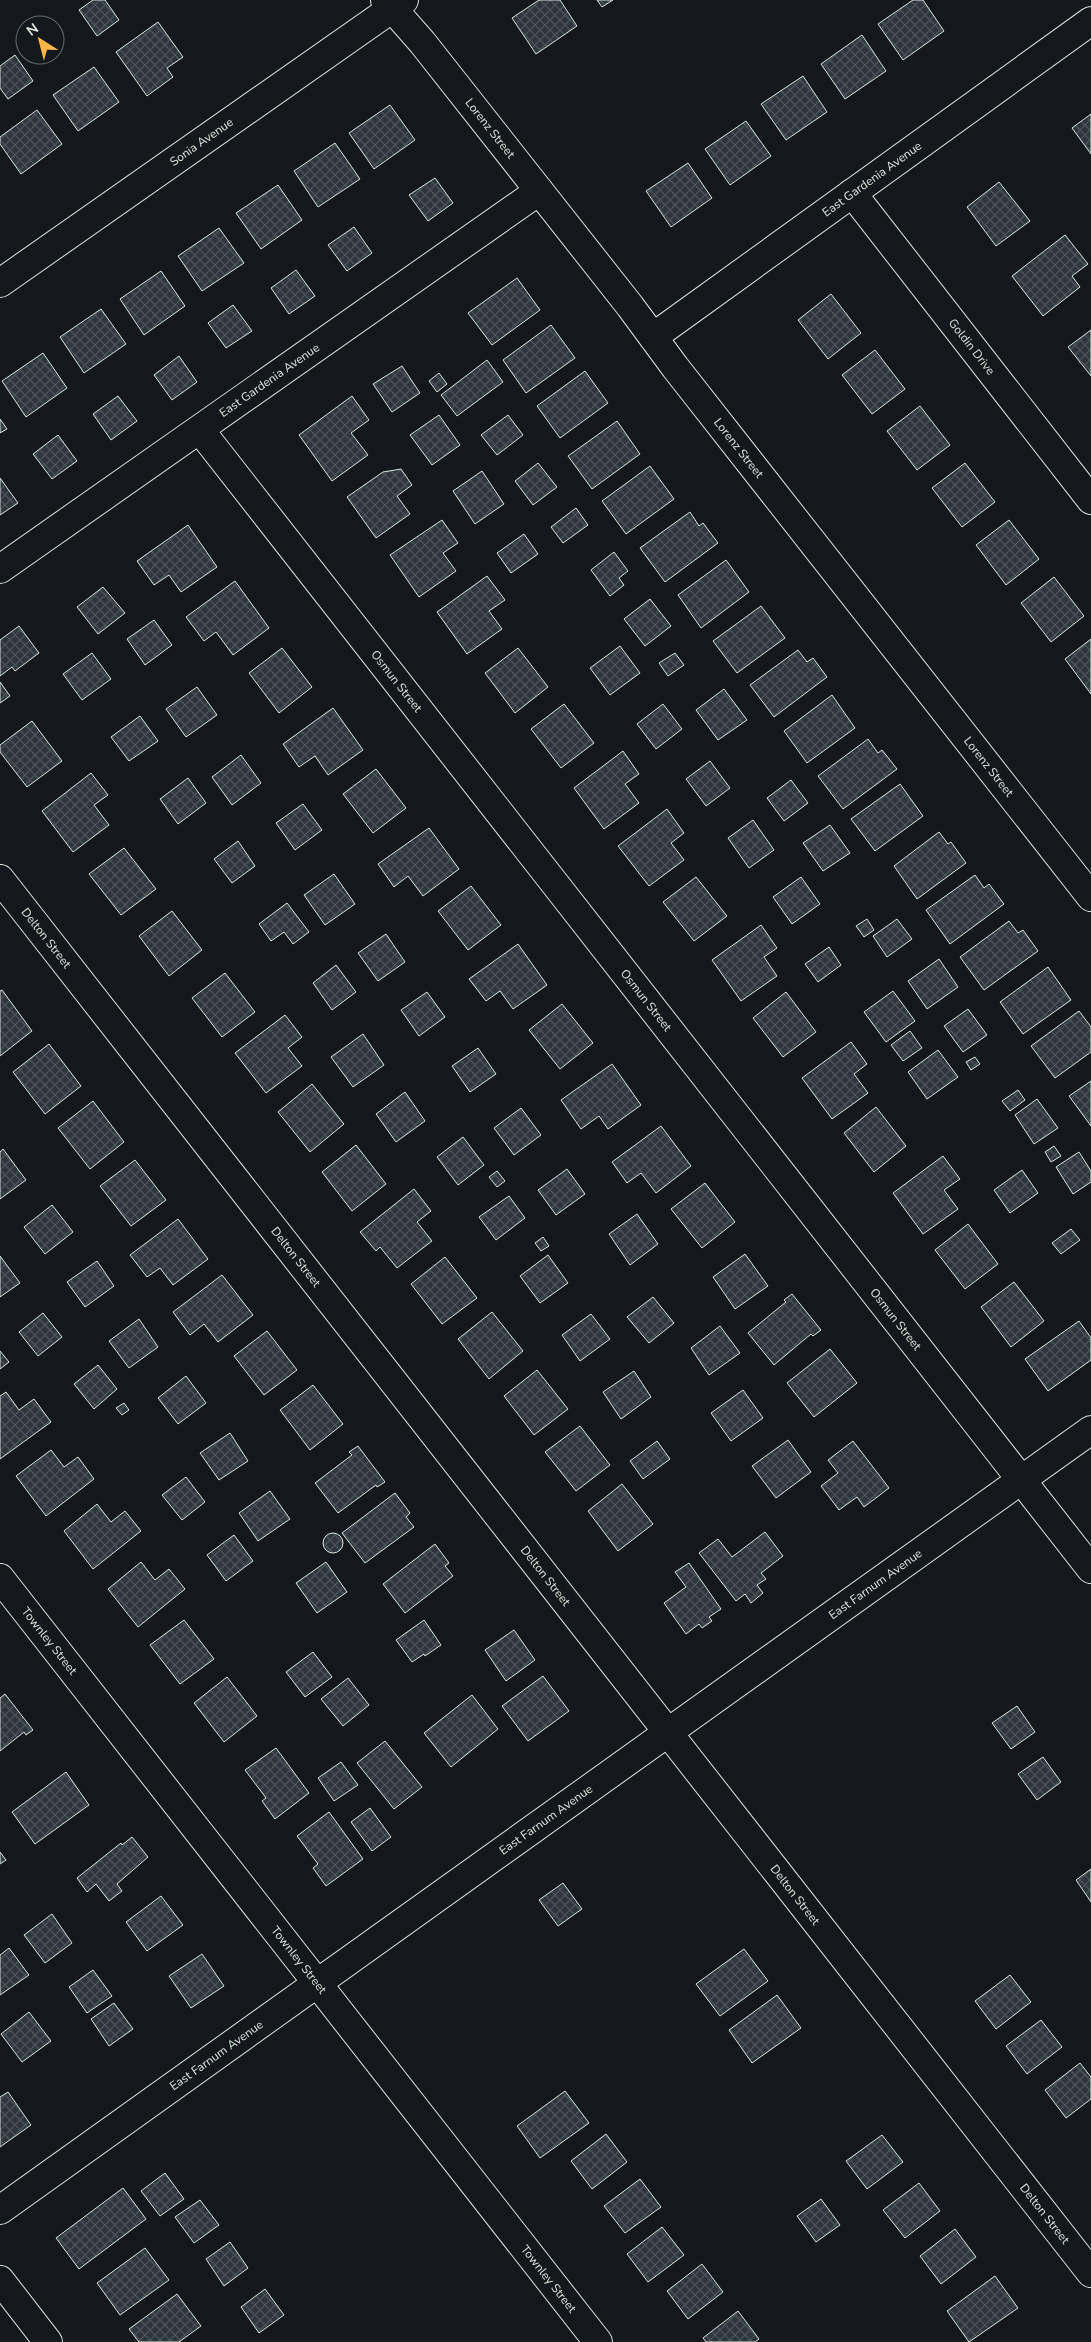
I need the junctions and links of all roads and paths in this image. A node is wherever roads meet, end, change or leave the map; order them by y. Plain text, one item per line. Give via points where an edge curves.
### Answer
1 (394, 3) edge
2 (1091, 21) edge
3 (540, 191) junction
4 (852, 193) junction
5 (0, 283) edge
6 (653, 337) junction
7 (200, 430) junction
8 (1090, 496) edge
9 (0, 569) edge
10 (0, 878) edge
11 (1091, 897) edge
12 (1091, 1430) edge
13 (1021, 1479) junction
14 (1091, 1569) edge
15 (0, 1578) edge
16 (667, 1731) junction
17 (317, 1982) junction
18 (0, 2210) edge
19 (1091, 2273) edge
20 (0, 2280) edge
21 (48, 2342) edge
22 (598, 2342) edge

1 - 3 street, Lorenz Street
1 - 5 street, Sonia Avenue
2 - 4 street, East Gardenia Avenue
3 - 6 street, Lorenz Street
3 - 7 street, East Gardenia Avenue
4 - 6 street, East Gardenia Avenue
4 - 8 street, Goldin Drive
6 - 11 street, Lorenz Street
7 - 9 street, East Gardenia Avenue
7 - 13 street, Osmun Street
10 - 16 street, Delton Street
12 - 13 street, East Farnum Avenue
13 - 14 street, Osmun Street
13 - 16 street, East Farnum Avenue
15 - 17 street, Townley Street
16 - 17 street, East Farnum Avenue
16 - 19 street, Delton Street
17 - 18 street, East Farnum Avenue
17 - 22 street, Townley Street
20 - 21 street

